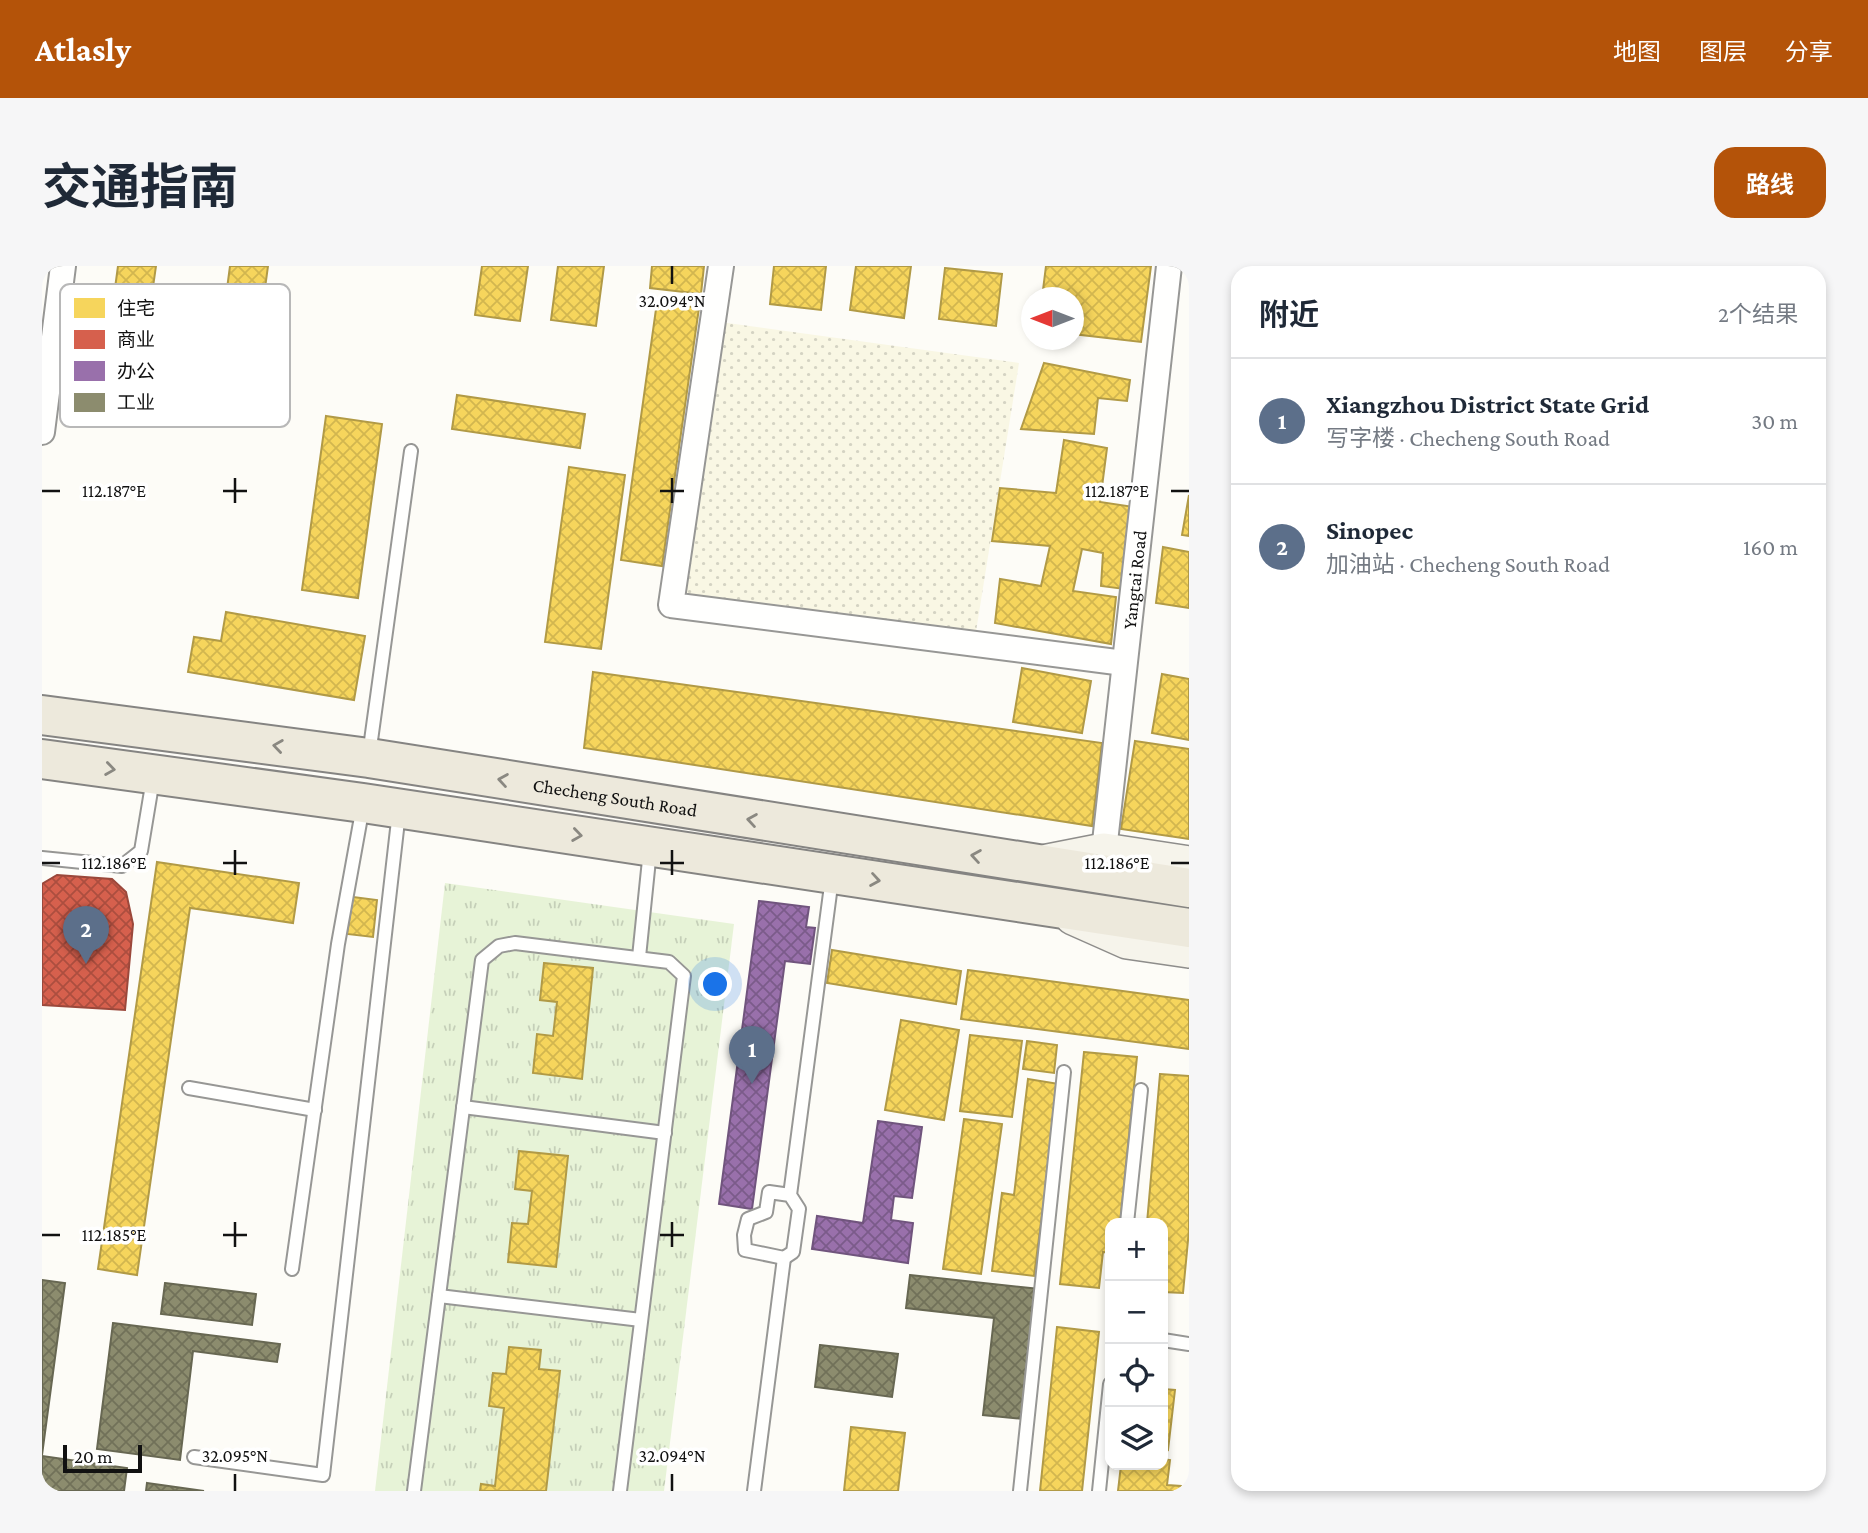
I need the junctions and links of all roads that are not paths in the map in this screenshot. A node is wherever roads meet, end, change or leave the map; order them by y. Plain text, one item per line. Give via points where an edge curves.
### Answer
1 (63, 266) edge
2 (721, 266) edge
3 (1169, 266) edge
4 (61, 284) edge
5 (60, 290) edge
6 (42, 432) edge
7 (411, 451) dead end
8 (1124, 663) junction
9 (42, 715) edge
10 (369, 758) junction
11 (42, 759) edge
12 (153, 775) junction
13 (381, 807) junction
14 (651, 846) junction
15 (1104, 851) junction
16 (42, 858) edge
17 (1189, 864) edge
18 (1032, 865) junction
19 (832, 874) junction
20 (1189, 888) edge
21 (1051, 907) junction
22 (1189, 928) edge
23 (1189, 950) edge
24 (639, 957) junction
25 (1064, 1072) dead end
26 (189, 1088) dead end
27 (1141, 1090) dead end
28 (463, 1107) junction
29 (314, 1110) junction
30 (665, 1133) junction
31 (790, 1195) junction
32 (1128, 1218) edge
33 (784, 1258) junction
34 (292, 1269) dead end
35 (439, 1296) junction
36 (641, 1320) junction
37 (1168, 1341) edge
38 (1189, 1344) edge
39 (1108, 1407) edge
40 (194, 1457) dead end
41 (414, 1491) edge
42 (620, 1491) edge
43 (754, 1491) edge
44 (1020, 1491) edge
45 (1099, 1491) edge

1 - 4 street
2 - 8 street via 671,606
3 - 8 street, Yangtai Road
5 - 6 street
7 - 10 lane
8 - 15 street, Yangtai Road
10 -> 9 main road, Checheng South Road
18 -> 10 main road, Checheng South Road
11 -> 12 main road
12 - 13 main road
12 - 16 lane via 141,851 122,866
13 -> 14 main road
13 - 29 lane via 338,944
13 - 40 lane via 323,1475
14 - 19 main road
14 - 24 lane
15 - 17 street
15 - 18 street
18 - 20 main road, Checheng South Road
19 -> 21 main road
19 - 31 lane
21 - 22 main road
21 - 23 street via 1127,941
24 - 28 lane via 515,943 490,953 482,960
24 - 30 lane via 669,962 684,976
25 - 44 lane
26 - 29 lane
27 - 32 lane
28 - 30 lane
28 - 35 lane
29 - 34 lane
30 - 36 lane
31 - 33 lane via 799,1209 793,1252
31 - 33 lane via 769,1192 766,1212 748,1219 744,1235 745,1250
33 - 43 lane
35 - 36 lane
35 - 41 lane
36 - 42 lane
37 - 38 lane
39 - 45 lane

